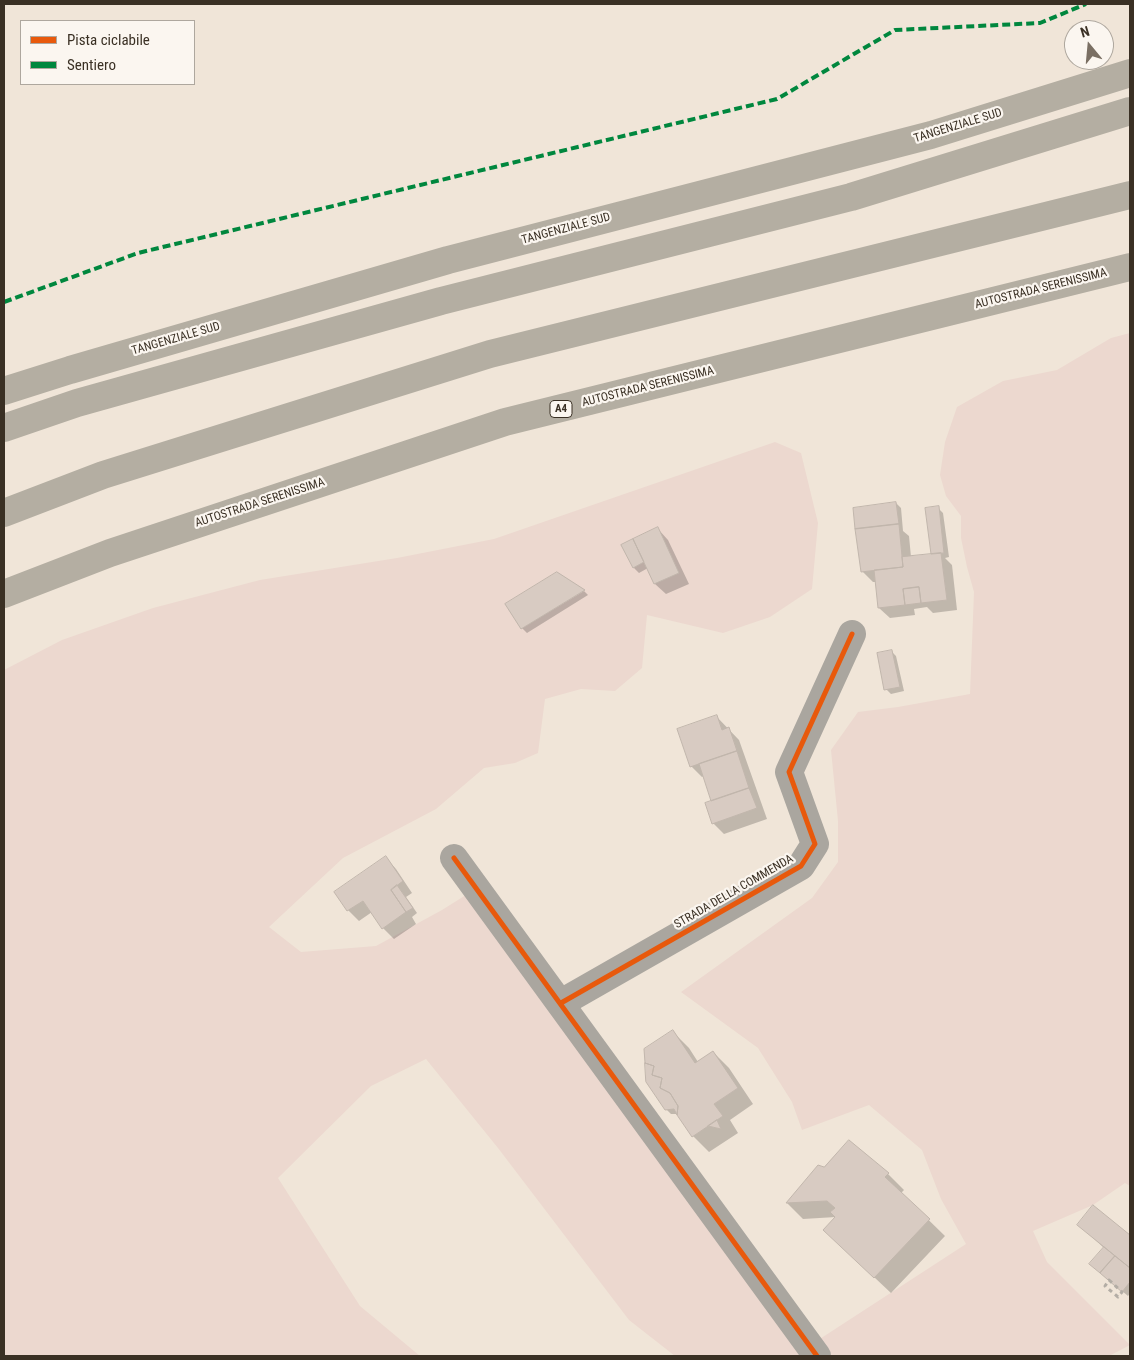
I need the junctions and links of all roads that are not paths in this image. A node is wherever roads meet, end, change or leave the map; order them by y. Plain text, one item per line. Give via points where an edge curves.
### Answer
1 (1130, 72) edge
2 (1130, 111) edge
3 (1130, 195) edge
4 (1130, 267) edge
5 (4, 391) edge
6 (4, 428) edge
7 (4, 513) edge
8 (4, 594) edge
9 (852, 634) dead end
10 (454, 858) dead end
11 (561, 1004) junction
12 (817, 1356) edge

1 - 5 highway, TANGENZIALE SUD via 931,134 439,263
2 - 6 highway via 851,196 441,301 77,403
3 - 7 highway via 490,354 103,475
4 - 8 highway, AUTOSTRADA SERENISSIMA / A4 via 505,422 110,553
9 - 11 street, STRADA DELLA COMMENDA via 789,772 815,844 801,866
10 - 11 street
11 - 12 street

